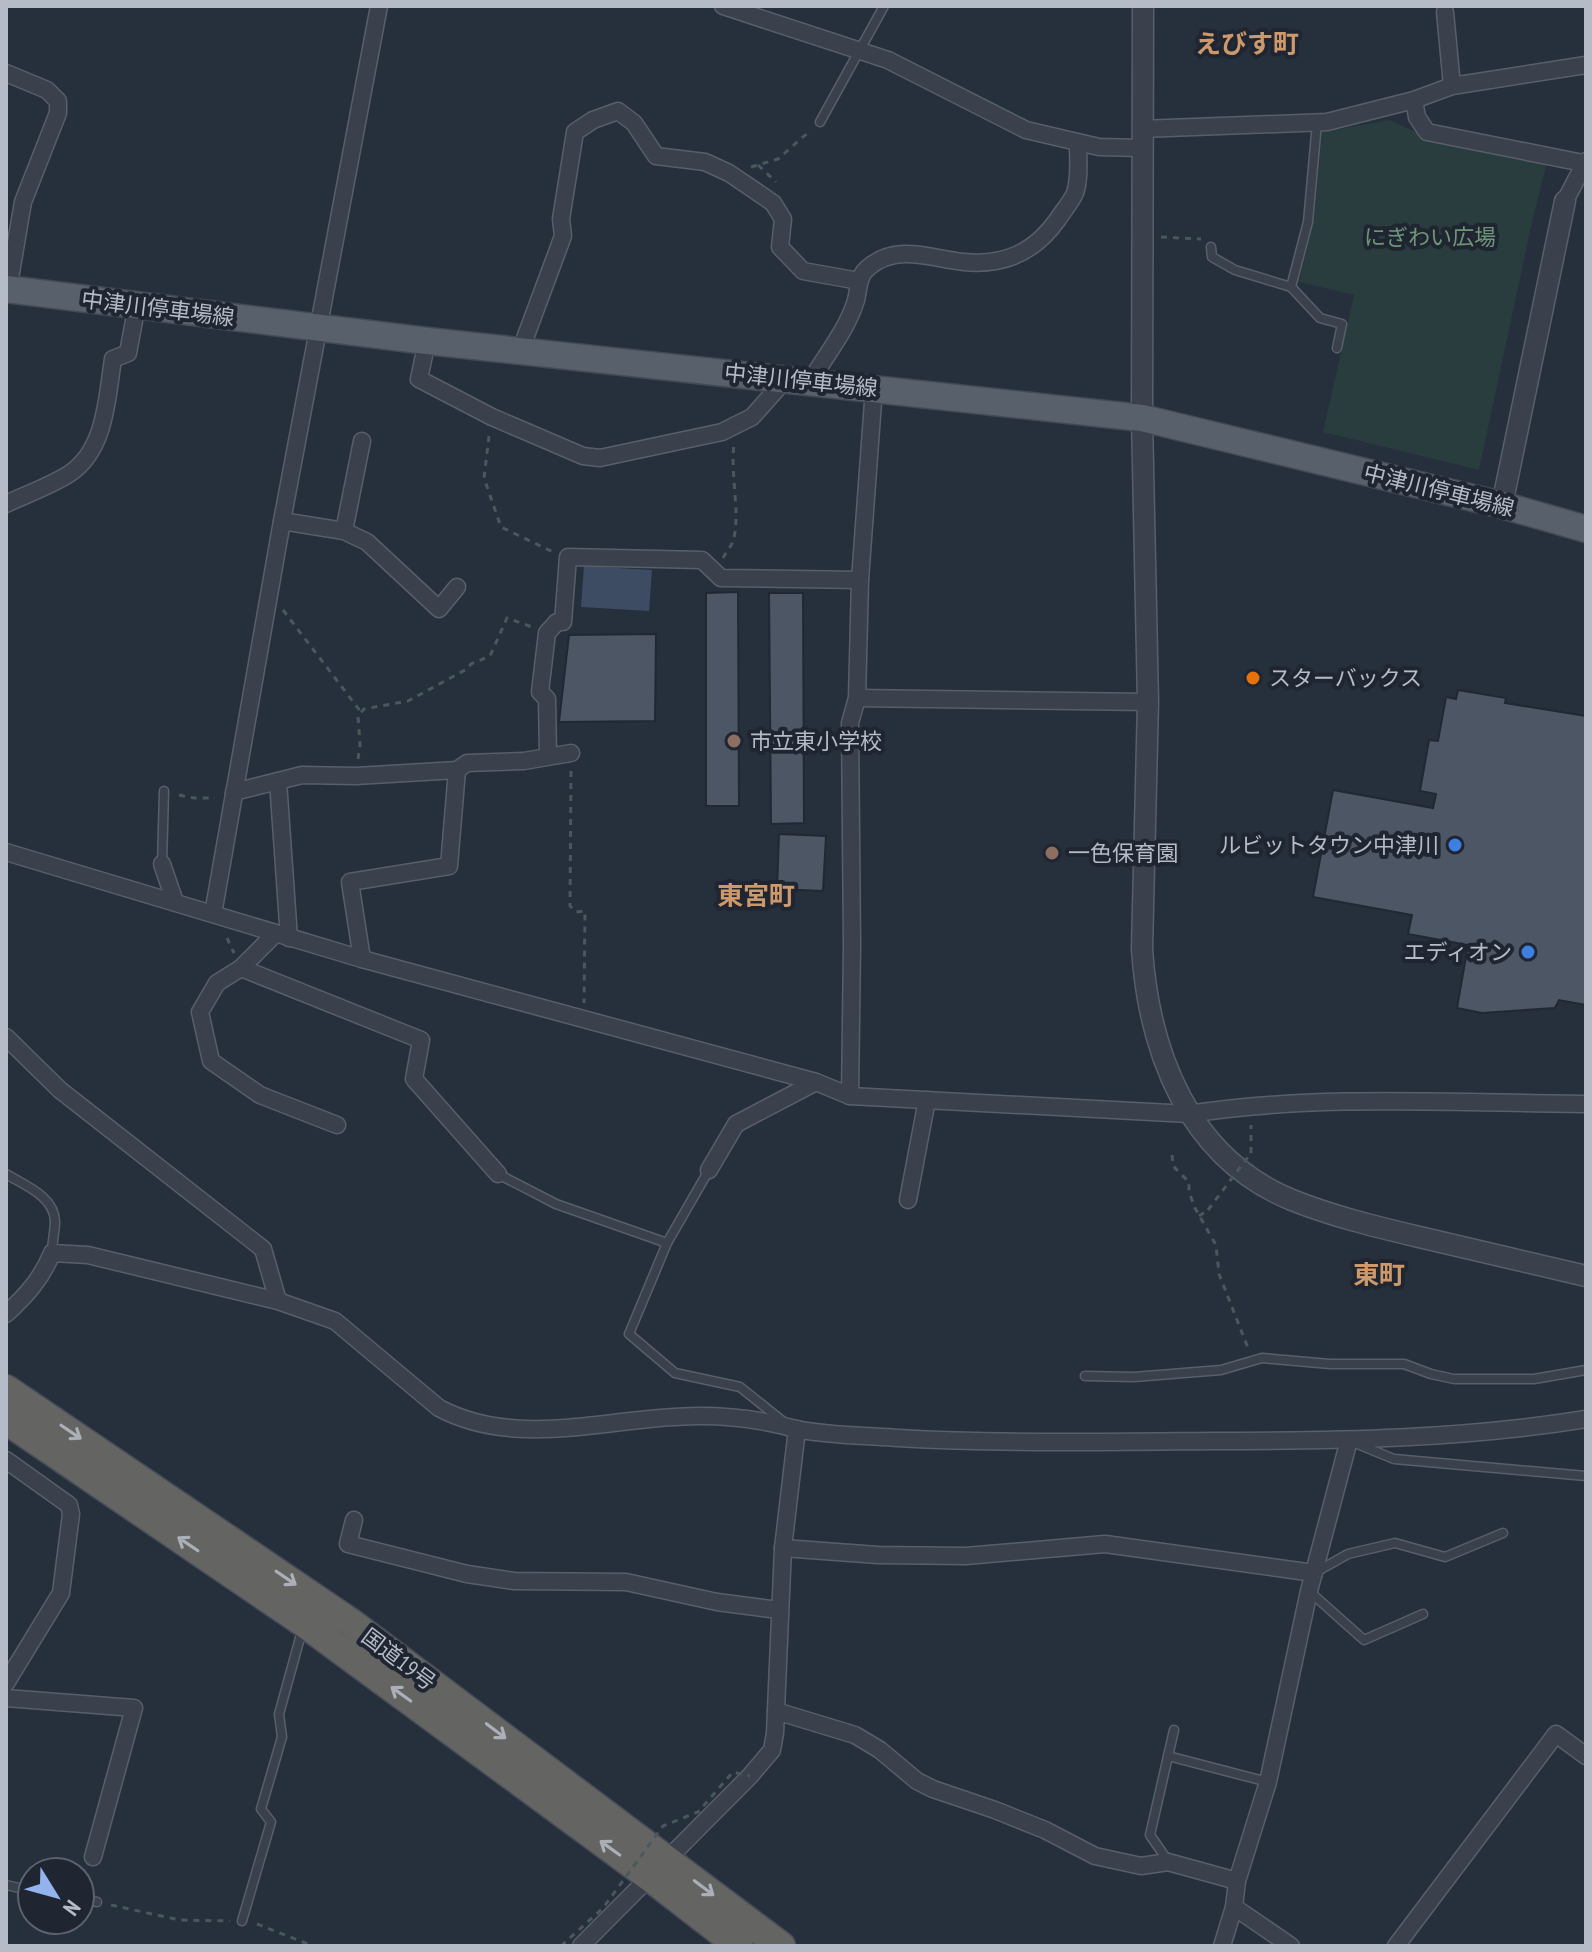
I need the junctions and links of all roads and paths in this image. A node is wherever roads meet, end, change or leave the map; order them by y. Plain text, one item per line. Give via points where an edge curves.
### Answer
1 (379, 6) edge
2 (723, 6) edge
3 (884, 6) edge
4 (1143, 6) edge
5 (1444, 9) edge
6 (859, 50) junction
7 (1586, 65) edge
8 (6, 73) edge
9 (1452, 86) junction
10 (1414, 100) junction
11 (820, 122) joint
12 (1317, 122) junction
13 (1142, 139) junction
14 (1078, 144) junction
15 (1584, 162) edge
16 (729, 173) junction
17 (1565, 201) joint
18 (1141, 237) junction
19 (1211, 247) joint
20 (859, 281) junction
21 (1291, 287) junction
22 (7, 290) edge
23 (137, 305) junction
24 (319, 327) junction
25 (427, 341) junction
26 (1337, 348) dead end
27 (521, 349) junction
28 (798, 380) junction
29 (874, 388) junction
30 (492, 417) junction
31 (1142, 418) junction
32 (736, 425) junction
33 (362, 441) dead end
34 (6, 504) edge
35 (1502, 505) junction
36 (282, 521) junction
37 (1586, 529) edge
38 (344, 531) junction
39 (568, 557) junction
40 (721, 578) junction
41 (860, 580) junction
42 (457, 587) dead end
43 (269, 592) junction
44 (547, 633) junction
45 (857, 698) junction
46 (1148, 702) junction
47 (361, 712) junction
48 (571, 753) joint
49 (548, 755) junction
50 (457, 770) junction
51 (356, 776) junction
52 (278, 781) junction
53 (164, 791) joint
54 (234, 794) junction
55 (6, 852) edge
56 (162, 864) joint
57 (175, 902) junction
58 (213, 914) junction
59 (282, 936) junction
60 (362, 959) junction
61 (241, 968) junction
62 (583, 1019) junction
63 (6, 1037) edge
64 (816, 1082) junction
65 (850, 1096) junction
66 (927, 1100) junction
67 (1586, 1104) edge
68 (1189, 1114) junction
69 (1251, 1117) dead end
70 (337, 1125) dead end
71 (1172, 1155) dead end
72 (709, 1170) joint
73 (6, 1174) edge
74 (498, 1174) joint
75 (908, 1200) dead end
76 (1199, 1216) junction
77 (667, 1243) junction
78 (52, 1253) junction
79 (1586, 1276) edge
80 (278, 1301) junction
81 (6, 1314) edge
82 (1252, 1359) junction
83 (1586, 1370) edge
84 (1085, 1376) dead end
85 (6, 1389) edge
86 (1586, 1419) edge
87 (6, 1420) edge
88 (793, 1427) junction
89 (1349, 1440) junction
90 (6, 1460) edge
91 (1586, 1476) edge
92 (354, 1520) dead end
93 (1503, 1533) dead end
94 (783, 1548) junction
95 (1314, 1573) junction
96 (1309, 1591) junction
97 (778, 1610) junction
98 (1423, 1614) dead end
99 (304, 1623) junction
100 (9, 1675) edge
101 (6, 1698) edge
102 (776, 1711) junction
103 (1174, 1730) dead end
104 (1168, 1756) junction
105 (1586, 1756) edge
106 (750, 1776) junction
107 (1268, 1782) junction
108 (93, 1856) edge
109 (1168, 1862) junction
110 (658, 1868) junction
111 (1237, 1881) junction
112 (97, 1902) edge
113 (1234, 1907) junction
114 (242, 1921) junction
115 (313, 1946) edge
116 (561, 1946) edge
117 (581, 1946) edge
118 (739, 1946) edge
119 (781, 1946) edge
120 (1222, 1946) edge
121 (1291, 1946) edge
122 (1396, 1946) edge

1 - 24 street
2 - 6 street
3 - 6 lane
4 - 13 street
5 - 9 street
6 - 11 lane
6 - 14 street via 1026,130
7 - 9 street
8 - 22 street via 47,90 58,101 23,202
9 - 10 street
10 - 12 street
10 - 15 street via 1427,132
11 - 16 path via 778,159
12 - 13 street
12 - 21 lane via 1308,222
13 - 14 street via 1099,147
13 - 18 street
14 - 20 street via 1076,190 1032,249 966,263 909,253 891,256 872,264
15 - 17 street
16 - 20 street via 773,203 783,219 780,247 803,271
16 - 27 street via 705,162 656,156 634,123 618,111 575,132 563,236
17 - 35 street
18 - 19 path via 1209,239
18 - 31 street
19 - 21 lane via 1212,257 1235,270
20 - 28 street via 849,317
21 - 26 lane via 1320,318 1342,324
22 - 23 main road, 中津川停車場線
23 - 24 main road, 中津川停車場線
23 - 34 street via 128,353 113,359 94,447 71,473
24 - 25 main road, 中津川停車場線
24 - 36 street
25 - 27 main road, 中津川停車場線
25 - 30 street via 419,379
27 - 28 main road, 中津川停車場線
28 - 29 main road, 中津川停車場線
28 - 32 street
29 - 31 main road, 中津川停車場線
29 - 41 street
30 - 32 street via 583,456 600,458
30 - 39 path via 484,478 501,527
31 - 35 main road, 中津川停車場線
31 - 46 street
32 - 40 path via 731,465 736,527 723,557
33 - 38 street
35 - 37 main road, 中津川停車場線
36 - 38 street
36 - 43 street
38 - 42 street via 367,542 439,609
39 - 40 street via 702,560
39 - 44 street via 563,622
40 - 41 street
41 - 45 street
43 - 47 path
43 - 54 street
44 - 47 path via 507,618 490,656 408,701
44 - 49 street via 540,692 547,699
45 - 46 street
45 - 65 street via 850,723
46 - 68 street via 1144,980 1165,1066
47 - 51 path
48 - 49 street
48 - 62 path via 570,906 585,911
49 - 50 street via 467,763
50 - 51 street
50 - 60 street via 449,866 350,882
51 - 52 street via 302,775
52 - 54 street
52 - 59 street
53 - 54 path via 194,798
53 - 56 lane
54 - 58 street
55 - 57 street
56 - 57 street
57 - 58 street
58 - 59 street
59 - 60 street
59 - 61 street
60 - 62 street
61 - 70 street via 217,983 200,1012 211,1061 260,1095
61 - 74 street via 421,1040 414,1079
62 - 64 street
63 - 80 street via 60,1090 263,1249
64 - 65 street
64 - 72 street via 736,1124
65 - 66 street
66 - 68 street
66 - 75 street
67 - 68 street via 1355,1102
68 - 79 street via 1229,1160 1290,1199 1354,1221
69 - 76 path, bridge via 1251,1153
71 - 76 path via 1173,1166 1189,1182
72 - 77 lane
73 - 78 lane via 49,1203 55,1223
74 - 77 lane via 556,1204
76 - 82 path via 1216,1245 1219,1274
77 - 88 lane via 629,1334 675,1373 740,1387
78 - 80 street via 88,1255
78 - 81 street via 31,1289
80 - 88 street via 335,1321 439,1408 485,1425 534,1430 703,1415
82 - 83 lane via 1404,1364 1454,1379 1534,1379
82 - 84 lane via 1221,1370
85 -> 110 highway, 国道19号 via 350,1622
86 - 89 street
99 -> 87 highway, 国道19号
88 - 89 street via 1030,1443
88 - 94 street
89 - 91 lane via 1394,1459
89 - 95 street
90 - 100 street via 69,1505 71,1514 61,1593
92 - 97 street via 348,1544 467,1574 514,1581 626,1582
93 - 95 lane via 1445,1557 1395,1543 1348,1554
94 - 95 street via 966,1556 1105,1544
94 - 97 street
95 - 96 street
96 - 98 lane via 1364,1640
96 - 107 street
97 - 102 street
110 -> 99 highway, 国道19号
99 - 114 lane via 279,1714 282,1737 261,1809 271,1822
101 - 108 street via 134,1708
102 - 106 street via 772,1750
102 - 109 street via 855,1735 933,1789 1045,1830 1095,1856 1141,1866
103 - 104 lane
104 - 107 lane
104 - 109 lane via 1150,1835
105 - 122 street via 1556,1734
106 - 110 street
106 - 116 path, bridge via 733,1772 698,1812 663,1826 603,1908
107 - 111 street
109 - 111 street
110 - 117 street
110 - 118 highway, 国道19号
110 -> 119 highway, 国道19号
111 - 113 street
112 - 114 path via 180,1920
113 - 120 street
113 - 121 street
114 - 115 path

